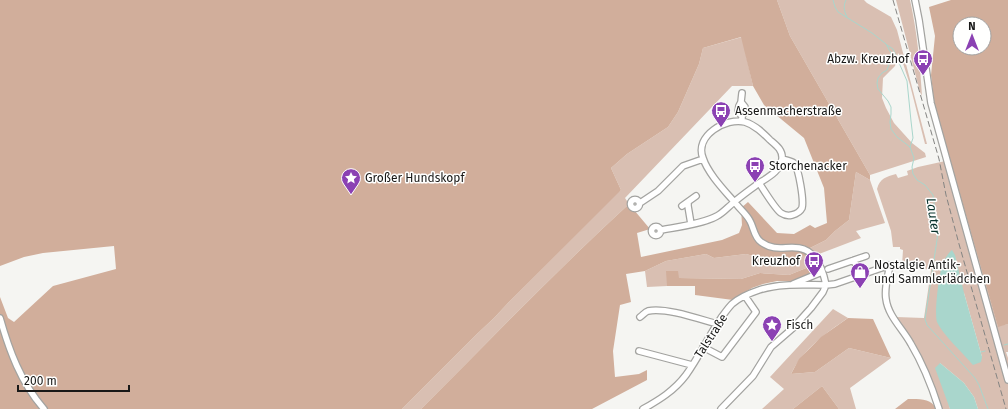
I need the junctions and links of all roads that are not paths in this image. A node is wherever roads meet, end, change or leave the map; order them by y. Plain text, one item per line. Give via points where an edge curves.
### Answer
1 (915, 0) edge
2 (742, 93) dead end
3 (742, 119) junction
4 (703, 159) junction
5 (782, 159) junction
6 (759, 183) junction
7 (696, 196) dead end
8 (688, 202) junction
9 (734, 202) junction
10 (640, 203) dead end
11 (682, 206) dead end
12 (691, 224) junction
13 (661, 230) dead end
14 (866, 256) dead end
15 (854, 260) junction
16 (828, 269) dead end
17 (822, 272) junction
18 (860, 276) junction
19 (791, 285) junction
20 (826, 285) junction
21 (745, 296) junction
22 (640, 317) dead end
23 (0, 318) edge
24 (717, 324) junction
25 (703, 347) junction
26 (639, 351) dead end
27 (692, 365) junction
28 (1008, 380) edge
29 (44, 409) edge
30 (643, 409) edge
31 (721, 409) edge
32 (939, 409) edge

1 - 28 street via 936,124
2 - 3 street via 738,112
3 - 4 street via 723,124 705,138 701,148
3 - 5 street via 778,147
4 - 9 street via 719,185
4 - 10 street via 683,166 658,191
5 - 6 street via 776,171
5 - 6 street via 796,167 802,198 800,211 787,216 779,212
6 - 9 street
7 - 8 street
8 - 11 street
8 - 12 street
9 - 12 street via 718,216
9 - 17 street via 750,221 759,241 776,248 806,250 816,258
12 - 13 street
14 - 15 street
15 - 16 street
15 - 18 street
17 - 19 street, Talstraße
17 - 20 street
18 - 20 street, Talstraße
18 - 32 street, Talstraße via 890,265 887,303 893,317 912,344
19 - 20 street, Talstraße
19 - 21 street, Talstraße via 770,287
20 - 31 street via 811,308 771,347 753,376
21 - 24 street, Talstraße via 732,304
21 - 25 street via 756,312 722,357
22 - 24 street via 647,311 666,311
23 - 29 street via 15,362 28,387
24 - 25 street, Talstraße
25 - 27 street, Talstraße
26 - 27 street
27 - 30 street, Talstraße via 678,385 666,396

